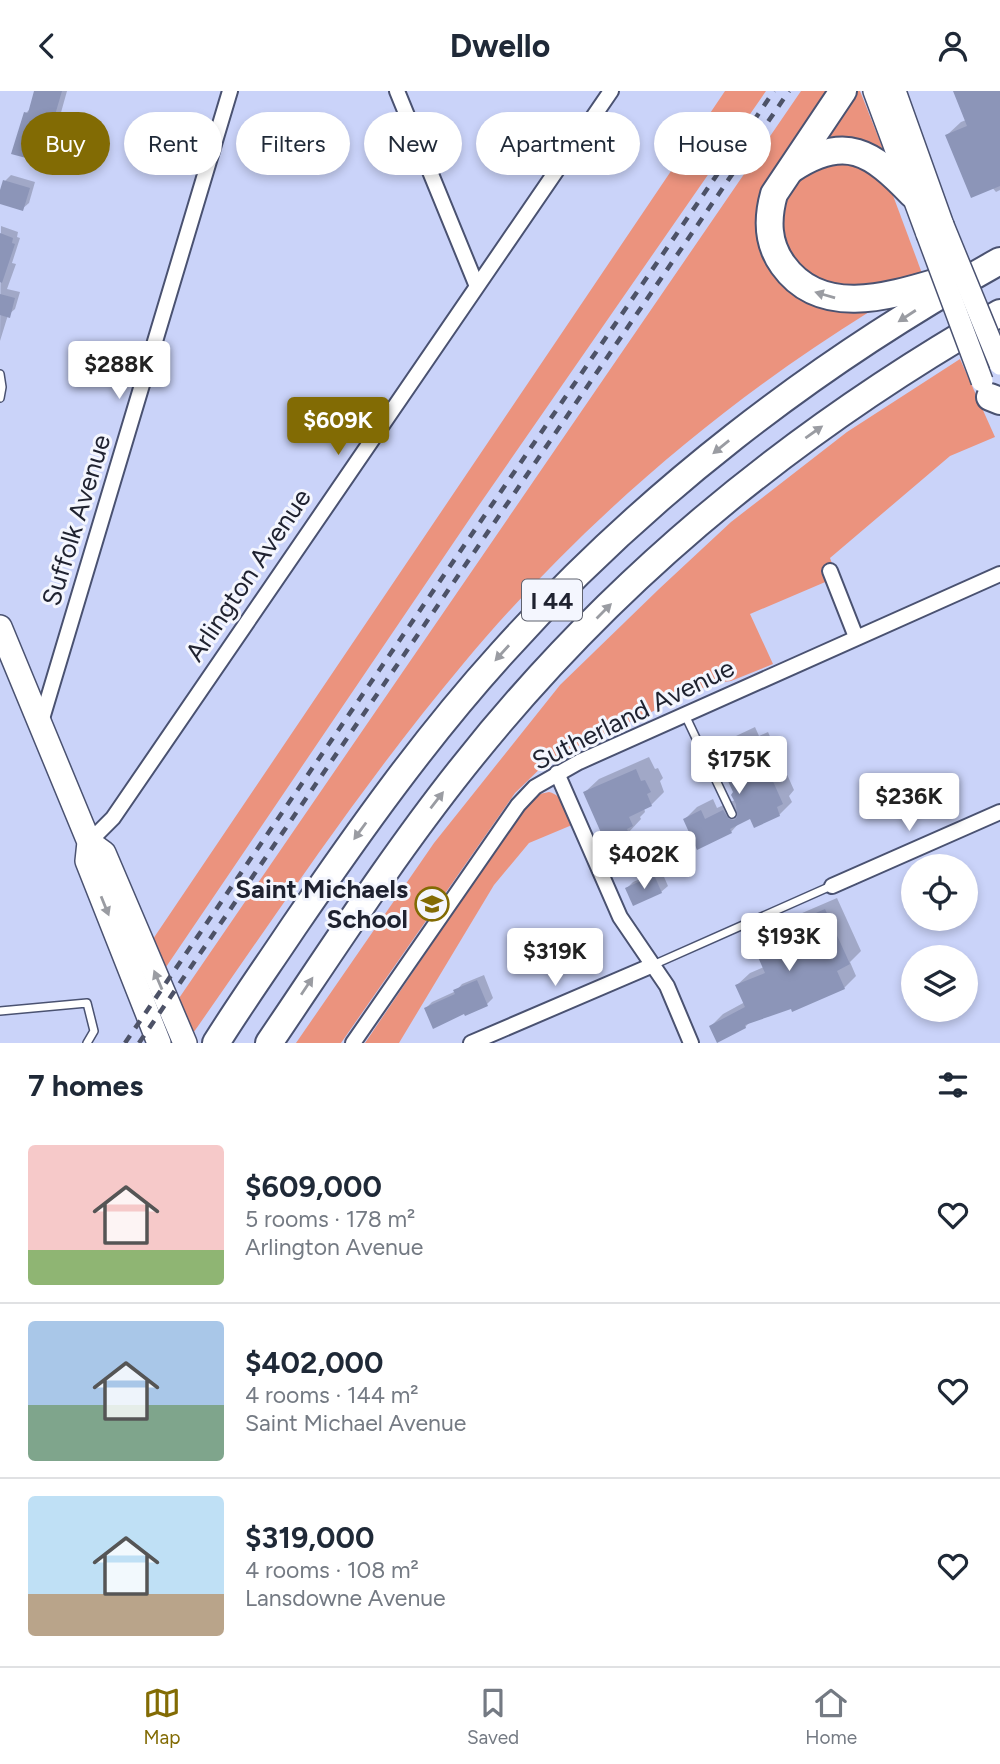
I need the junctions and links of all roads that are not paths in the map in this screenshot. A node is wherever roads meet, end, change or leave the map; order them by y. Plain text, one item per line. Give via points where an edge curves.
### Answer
1 (230, 91) edge
2 (397, 91) edge
3 (611, 91) edge
4 (843, 91) edge
5 (874, 91) edge
6 (895, 91) edge
7 (790, 170) junction
8 (912, 194) junction
9 (935, 230) junction
10 (993, 265) edge
11 (477, 284) junction
12 (1000, 313) edge
13 (1000, 364) edge
14 (0, 374) edge
15 (0, 398) edge
16 (993, 399) edge
17 (830, 571) dead end
18 (1000, 574) edge
19 (0, 627) edge
20 (856, 636) junction
21 (685, 714) junction
22 (41, 722) junction
23 (557, 773) junction
24 (1000, 812) edge
25 (732, 814) dead end
26 (89, 842) junction
27 (832, 886) joint
28 (653, 965) junction
29 (0, 1011) edge
30 (218, 1040) edge
31 (87, 1043) edge
32 (159, 1043) edge
33 (185, 1043) edge
34 (269, 1043) edge
35 (352, 1043) edge
36 (471, 1043) edge
37 (691, 1043) edge

1 - 22 street, Suffolk Avenue
2 - 11 street
3 - 11 street, Arlington Avenue
4 - 7 highway
5 - 8 main road
6 - 9 main road
7 - 8 highway via 830,151 852,151 888,169
10 -> 7 highway via 863,300 812,291 791,276 776,257 769,236 774,194
8 - 9 main road
9 - 13 main road, bridge
9 - 16 main road, bridge
10 -> 30 highway, I 44 via 855,350 740,433 556,595 404,770
11 - 26 street, Arlington Avenue via 113,818
34 -> 12 highway, I 44 via 464,765 620,595 799,442 916,362
14 - 15 lane
17 - 20 street
18 - 20 street, Sutherland Avenue
19 - 22 main road
20 - 21 street, Sutherland Avenue
21 - 23 street, Sutherland Avenue
21 - 25 lane
22 - 26 main road
23 - 28 street via 620,917
23 - 35 street, Sutherland Avenue via 518,805
24 - 27 street
26 -> 32 main road via 87,860
33 -> 26 main road via 104,853
27 - 28 lane
28 - 36 street
28 - 37 street
29 - 31 lane via 87,1003 94,1031

